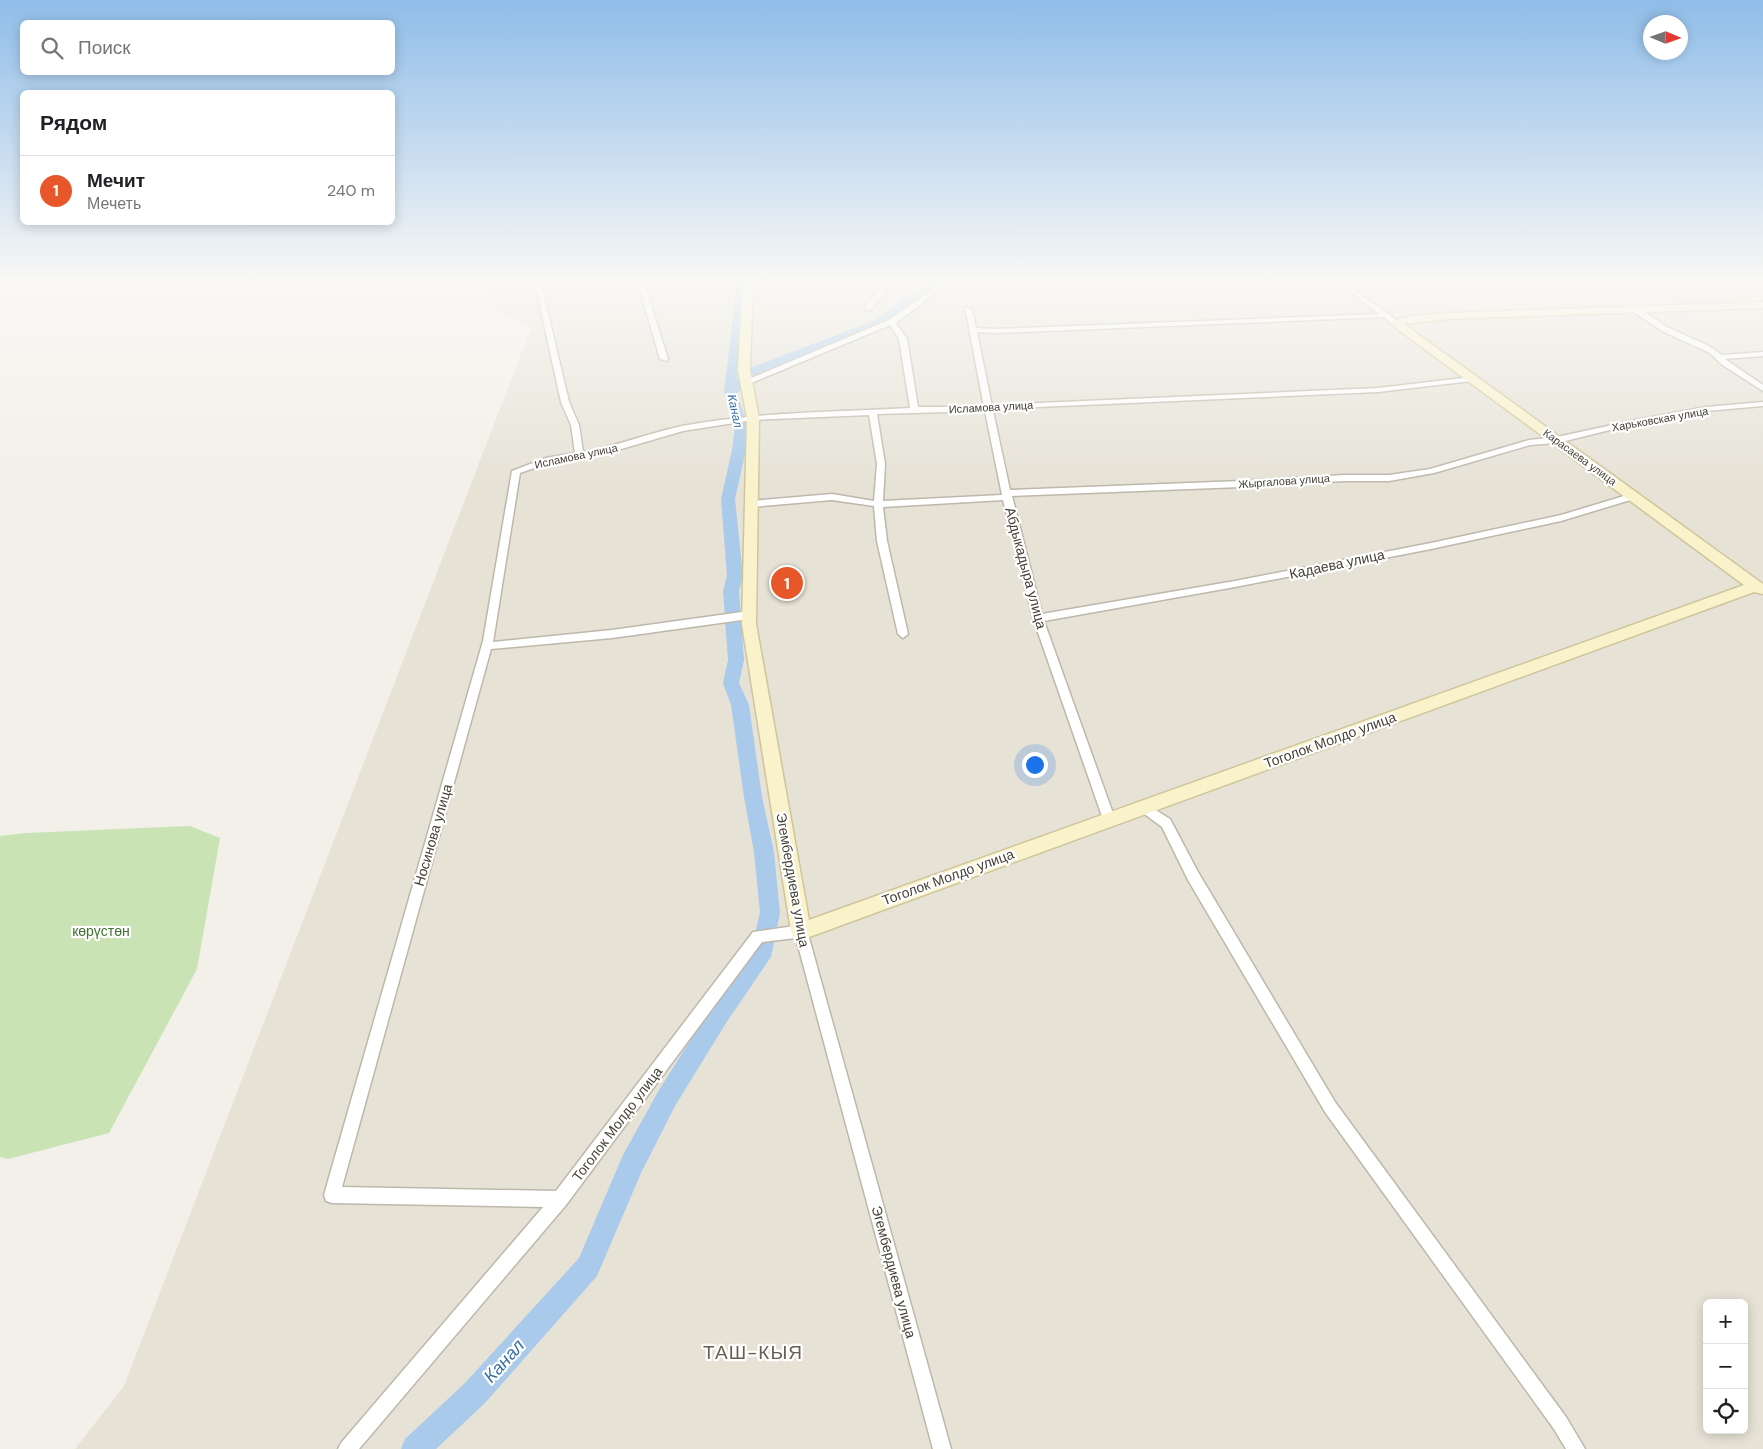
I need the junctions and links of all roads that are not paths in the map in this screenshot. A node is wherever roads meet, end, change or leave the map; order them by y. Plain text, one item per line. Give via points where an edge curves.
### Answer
1 (553, 351) edge
2 (661, 351) edge
3 (745, 351) edge
4 (822, 351) edge
5 (905, 351) edge
6 (976, 351) edge
7 (1433, 351) edge
8 (1708, 351) edge
9 (1763, 354) edge
10 (1720, 357) junction
11 (664, 359) dead end
12 (1472, 380) junction
13 (746, 382) junction
14 (1763, 389) edge
15 (1763, 404) edge
16 (988, 409) junction
17 (914, 410) junction
18 (873, 412) junction
19 (753, 418) junction
20 (1557, 440) junction
21 (580, 454) junction
22 (516, 471) joint
23 (1007, 495) junction
24 (1634, 496) junction
25 (750, 504) junction
26 (878, 504) junction
27 (1759, 589) edge
28 (749, 615) junction
29 (1038, 618) junction
30 (903, 634) dead end
31 (486, 646) junction
32 (1143, 807) junction
33 (1108, 820) junction
34 (801, 931) junction
35 (560, 1199) junction
36 (347, 1449) edge
37 (942, 1449) edge
38 (1576, 1449) edge

1 - 21 street
2 - 11 street
3 - 13 street, Эгембердиева улица
4 - 13 street
5 - 17 street
6 - 16 street, Абдыкадыра улица
7 - 12 street, Карасаева улица
8 - 10 street
9 - 10 street
10 - 14 street
12 - 16 street, Исламова улица via 1378,390
12 - 20 street, Карасаева улица
13 - 19 street, Эгембердиева улица
15 - 20 street, Харьковская улица via 1706,409
16 - 17 street, Исламова улица
16 - 23 street, Абдыкадыра улица
17 - 18 street, Исламова улица
18 - 19 street, Исламова улица
18 - 26 street via 880,464
19 - 21 street, Исламова улица via 682,429 604,451
19 - 25 street, Эгембердиева улица
20 - 23 street, Жыргалова улица via 1529,443 1431,471 1388,478
20 - 24 street, Карасаева улица
21 - 22 street, Исламова улица
22 - 31 street, Носинова улица
23 - 26 street, Жыргалова улица
23 - 29 street, Абдыкадыра улица
24 - 27 street, Карасаева улица
24 - 29 street, Кадаева улица via 1564,517 1230,586
25 - 26 street, Жыргалова улица via 832,497
25 - 28 street, Эгембердиева улица
26 - 30 street via 882,541
27 - 32 street, Тоголок Молдо улица
28 - 31 street via 612,634
28 - 34 street, Эгембердиева улица
29 - 33 street, Абдыкадыра улица
31 - 35 street, Носинова улица via 332,1195
32 - 33 street, Тоголок Молдо улица
32 - 38 street via 1166,823 1330,1107
33 - 34 street, Тоголок Молдо улица
34 - 35 street, Тоголок Молдо улица via 758,936
34 - 37 street, Эгембердиева улица
35 - 36 street, Тоголок Молдо улица

